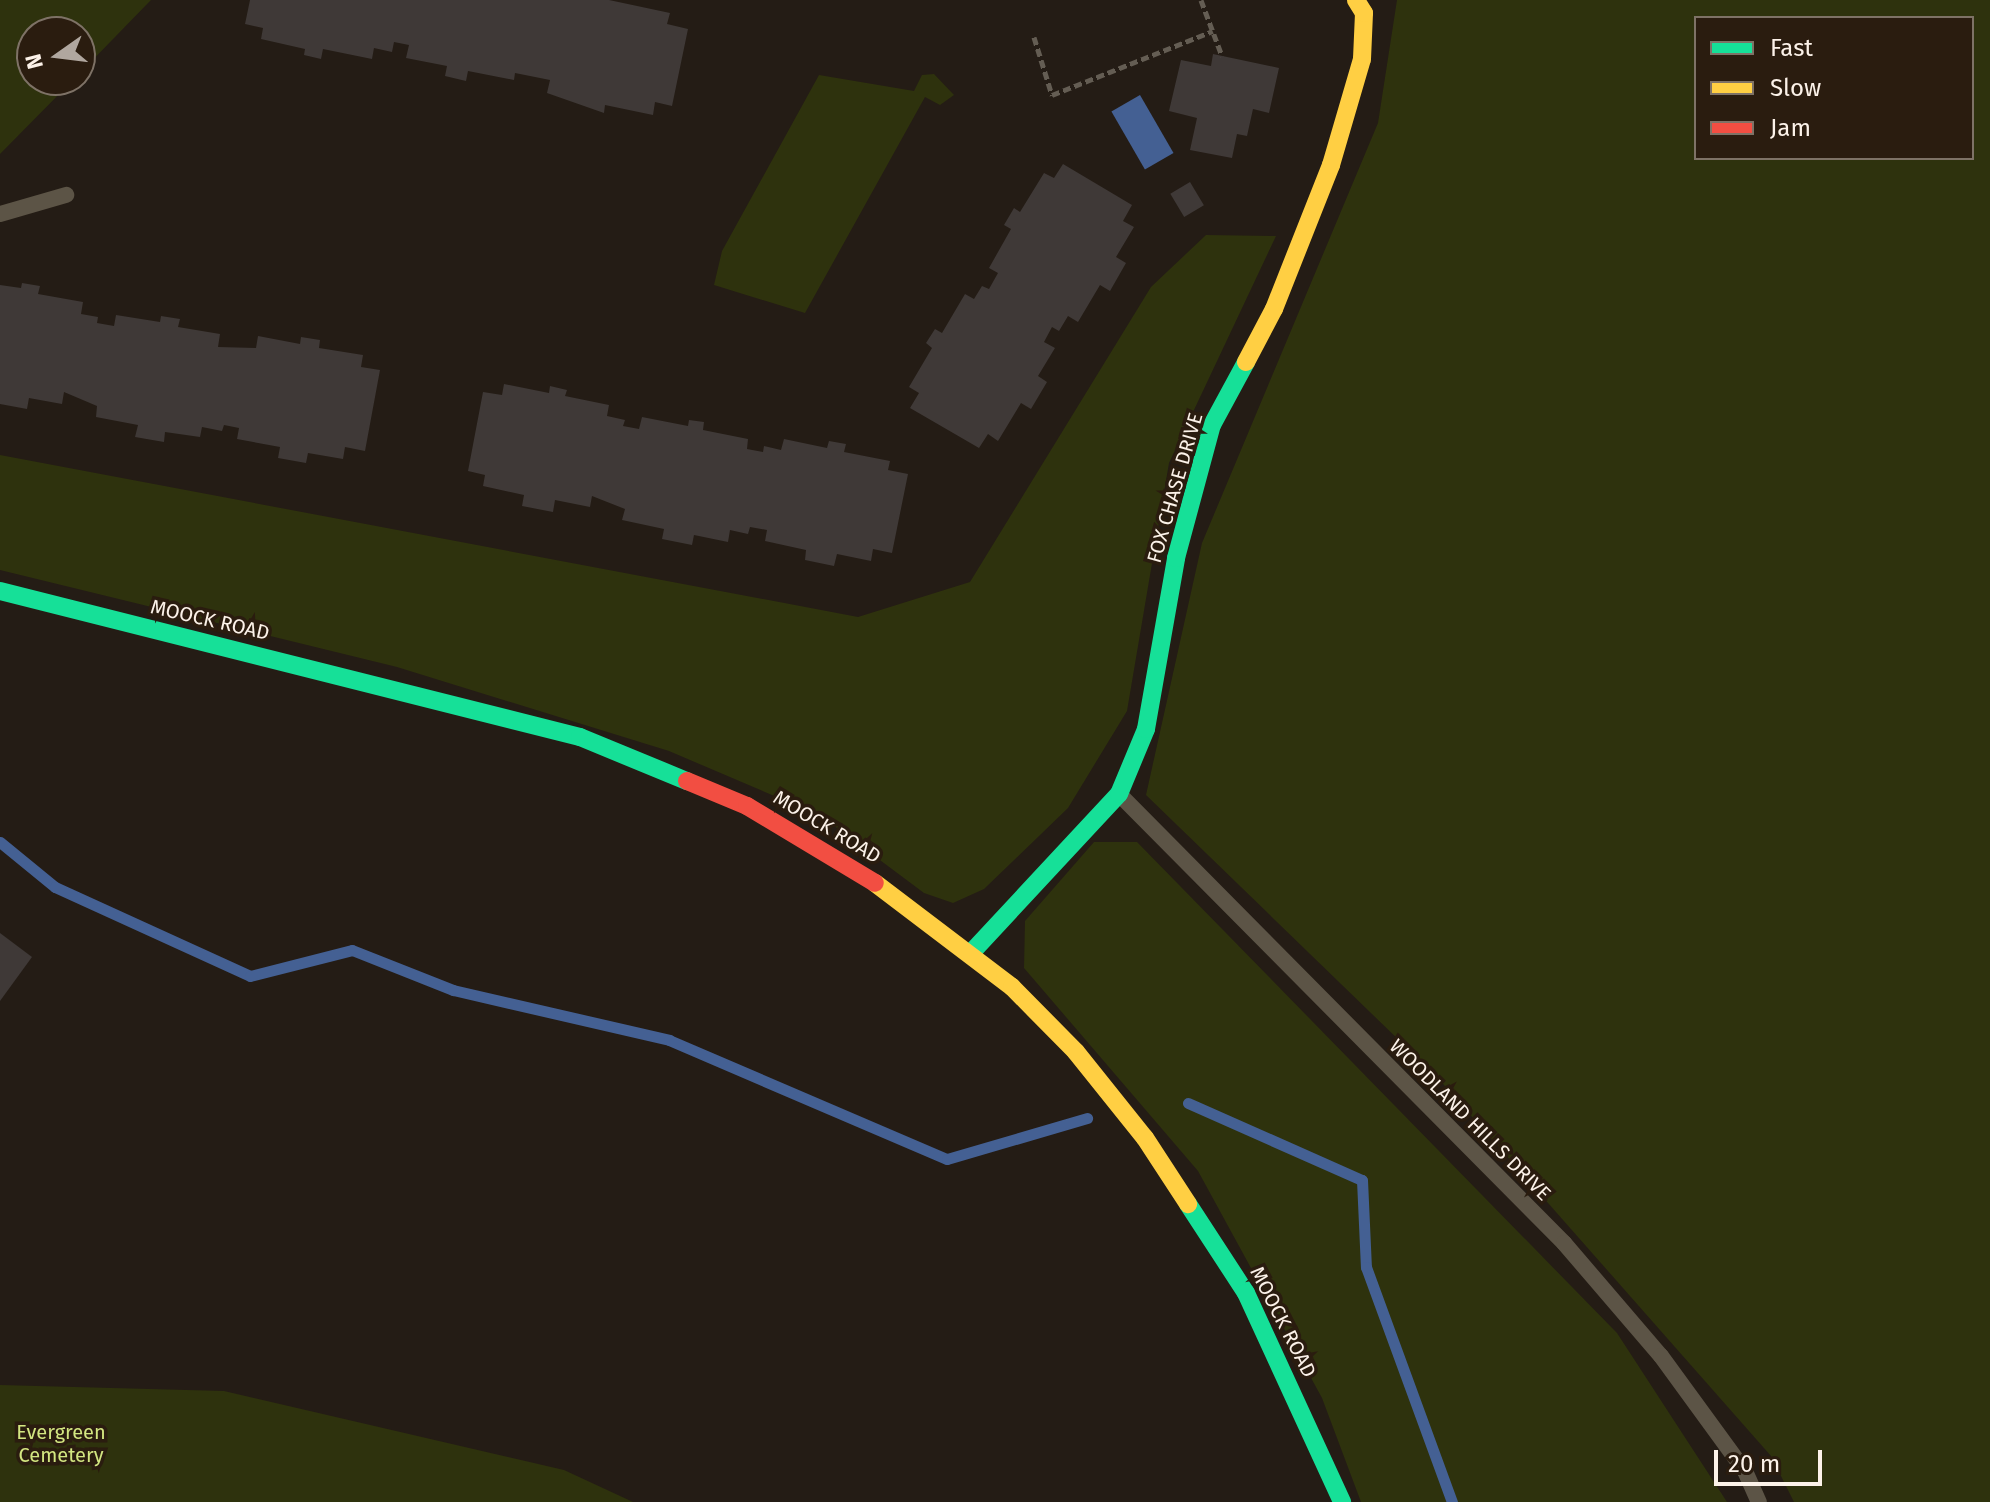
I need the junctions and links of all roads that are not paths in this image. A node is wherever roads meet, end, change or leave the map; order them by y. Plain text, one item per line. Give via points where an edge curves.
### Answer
1 (1356, 0) edge
2 (66, 195) dead end
3 (0, 214) edge
4 (0, 591) edge
5 (1119, 794) junction
6 (971, 953) junction
7 (1342, 1502) edge
8 (1759, 1502) edge

1 - 5 main road, FOX CHASE DRIVE via 1364,13 1362,59 1331,165 1274,309 1212,425 1176,558 1146,729
2 - 3 lane
4 - 6 main road, MOOCK ROAD via 359,678 628,754 817,843
5 - 6 main road, FOX CHASE DRIVE
5 - 8 lane, WOODLAND HILLS DRIVE via 1564,1243 1661,1356 1745,1471
6 - 7 main road, MOOCK ROAD via 1076,1052 1181,1188 1246,1293

